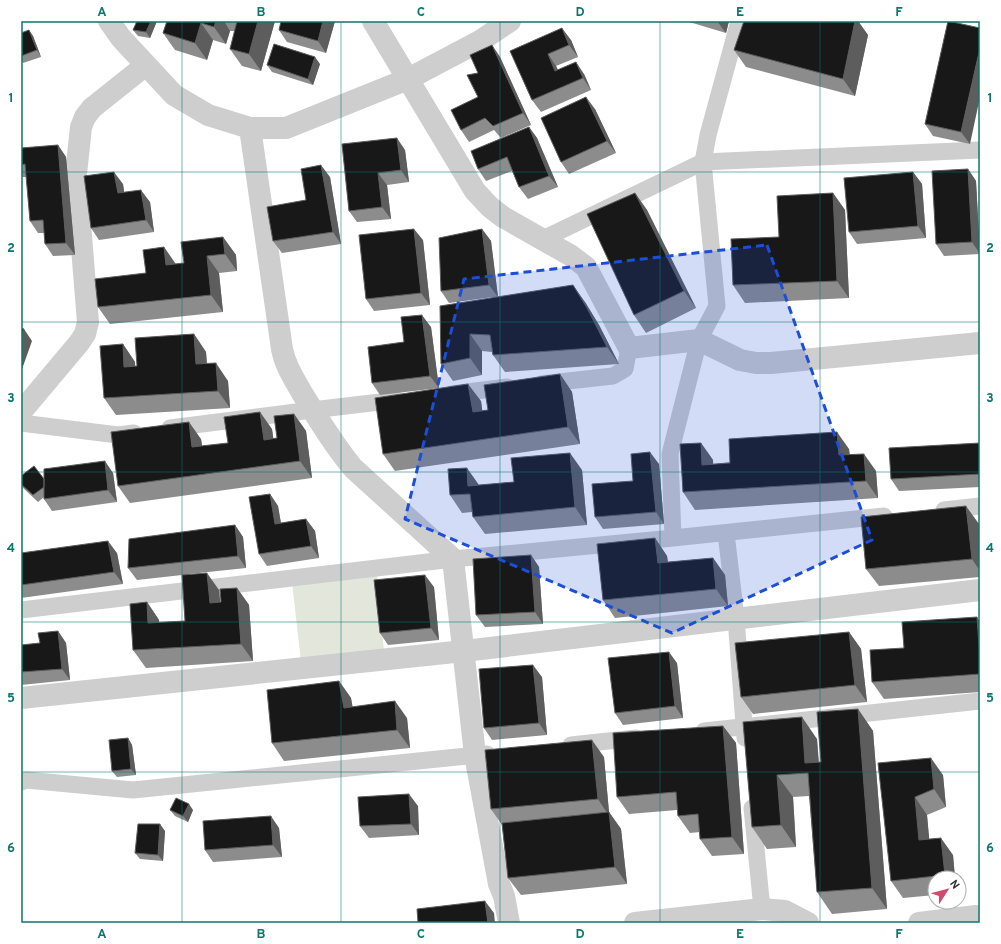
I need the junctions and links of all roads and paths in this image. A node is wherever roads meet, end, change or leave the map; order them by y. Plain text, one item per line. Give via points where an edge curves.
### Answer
1 (109, 21) edge
2 (374, 21) edge
3 (510, 21) edge
4 (740, 21) edge
5 (146, 65) junction
6 (408, 79) junction
7 (250, 128) junction
8 (980, 150) edge
9 (703, 162) junction
10 (543, 239) junction
11 (699, 340) junction
12 (980, 343) edge
13 (629, 348) junction
14 (439, 395) edge
15 (415, 398) edge
16 (312, 410) junction
17 (21, 412) edge
18 (21, 423) edge
19 (980, 506) edge
20 (932, 511) edge
21 (900, 514) edge
22 (726, 533) junction
23 (673, 538) junction
24 (453, 559) junction
25 (980, 590) edge
26 (21, 610) edge
27 (736, 618) junction
28 (464, 651) junction
29 (21, 698) edge
30 (980, 701) edge
31 (744, 727) junction
32 (689, 733) edge
33 (649, 737) edge
34 (554, 747) edge
35 (746, 751) edge
36 (499, 752) edge
37 (476, 755) junction
38 (21, 782) edge
39 (750, 790) edge
40 (762, 909) junction
41 (786, 917) edge
42 (977, 917) edge
43 (509, 923) edge
44 (635, 923) edge
45 (808, 923) edge
46 (919, 923) edge

1 - 5 street
2 - 6 street
3 - 6 street via 480,41
4 - 9 lane via 708,135
5 - 7 street via 174,95 208,115
5 - 17 street via 92,108 81,127 76,174 88,322 79,343
6 - 7 street via 286,128
6 - 10 street via 475,191 504,217
7 - 16 street via 283,358
8 - 9 lane
9 - 10 lane
9 - 11 lane via 717,306
10 - 13 street via 570,254 586,267
11 - 12 street via 740,360 756,362
11 - 13 street
11 - 23 lane via 670,454
13 - 14 lane via 625,369 613,376
15 - 16 lane
16 - 18 lane via 118,435
16 - 24 street via 353,468
19 - 20 lane
21 - 22 lane
22 - 23 lane
22 - 27 lane
23 - 24 lane
24 - 26 lane
24 - 28 street
25 - 27 street
27 - 28 street
27 - 31 lane
28 - 29 street
28 - 37 street
30 - 31 lane
31 - 32 lane
31 - 35 lane
33 - 34 lane
36 - 37 lane
37 - 38 lane via 133,790 26,780
37 - 43 street via 499,884
39 - 40 lane
40 - 41 street
40 - 44 street
41 - 45 street
42 - 46 street

